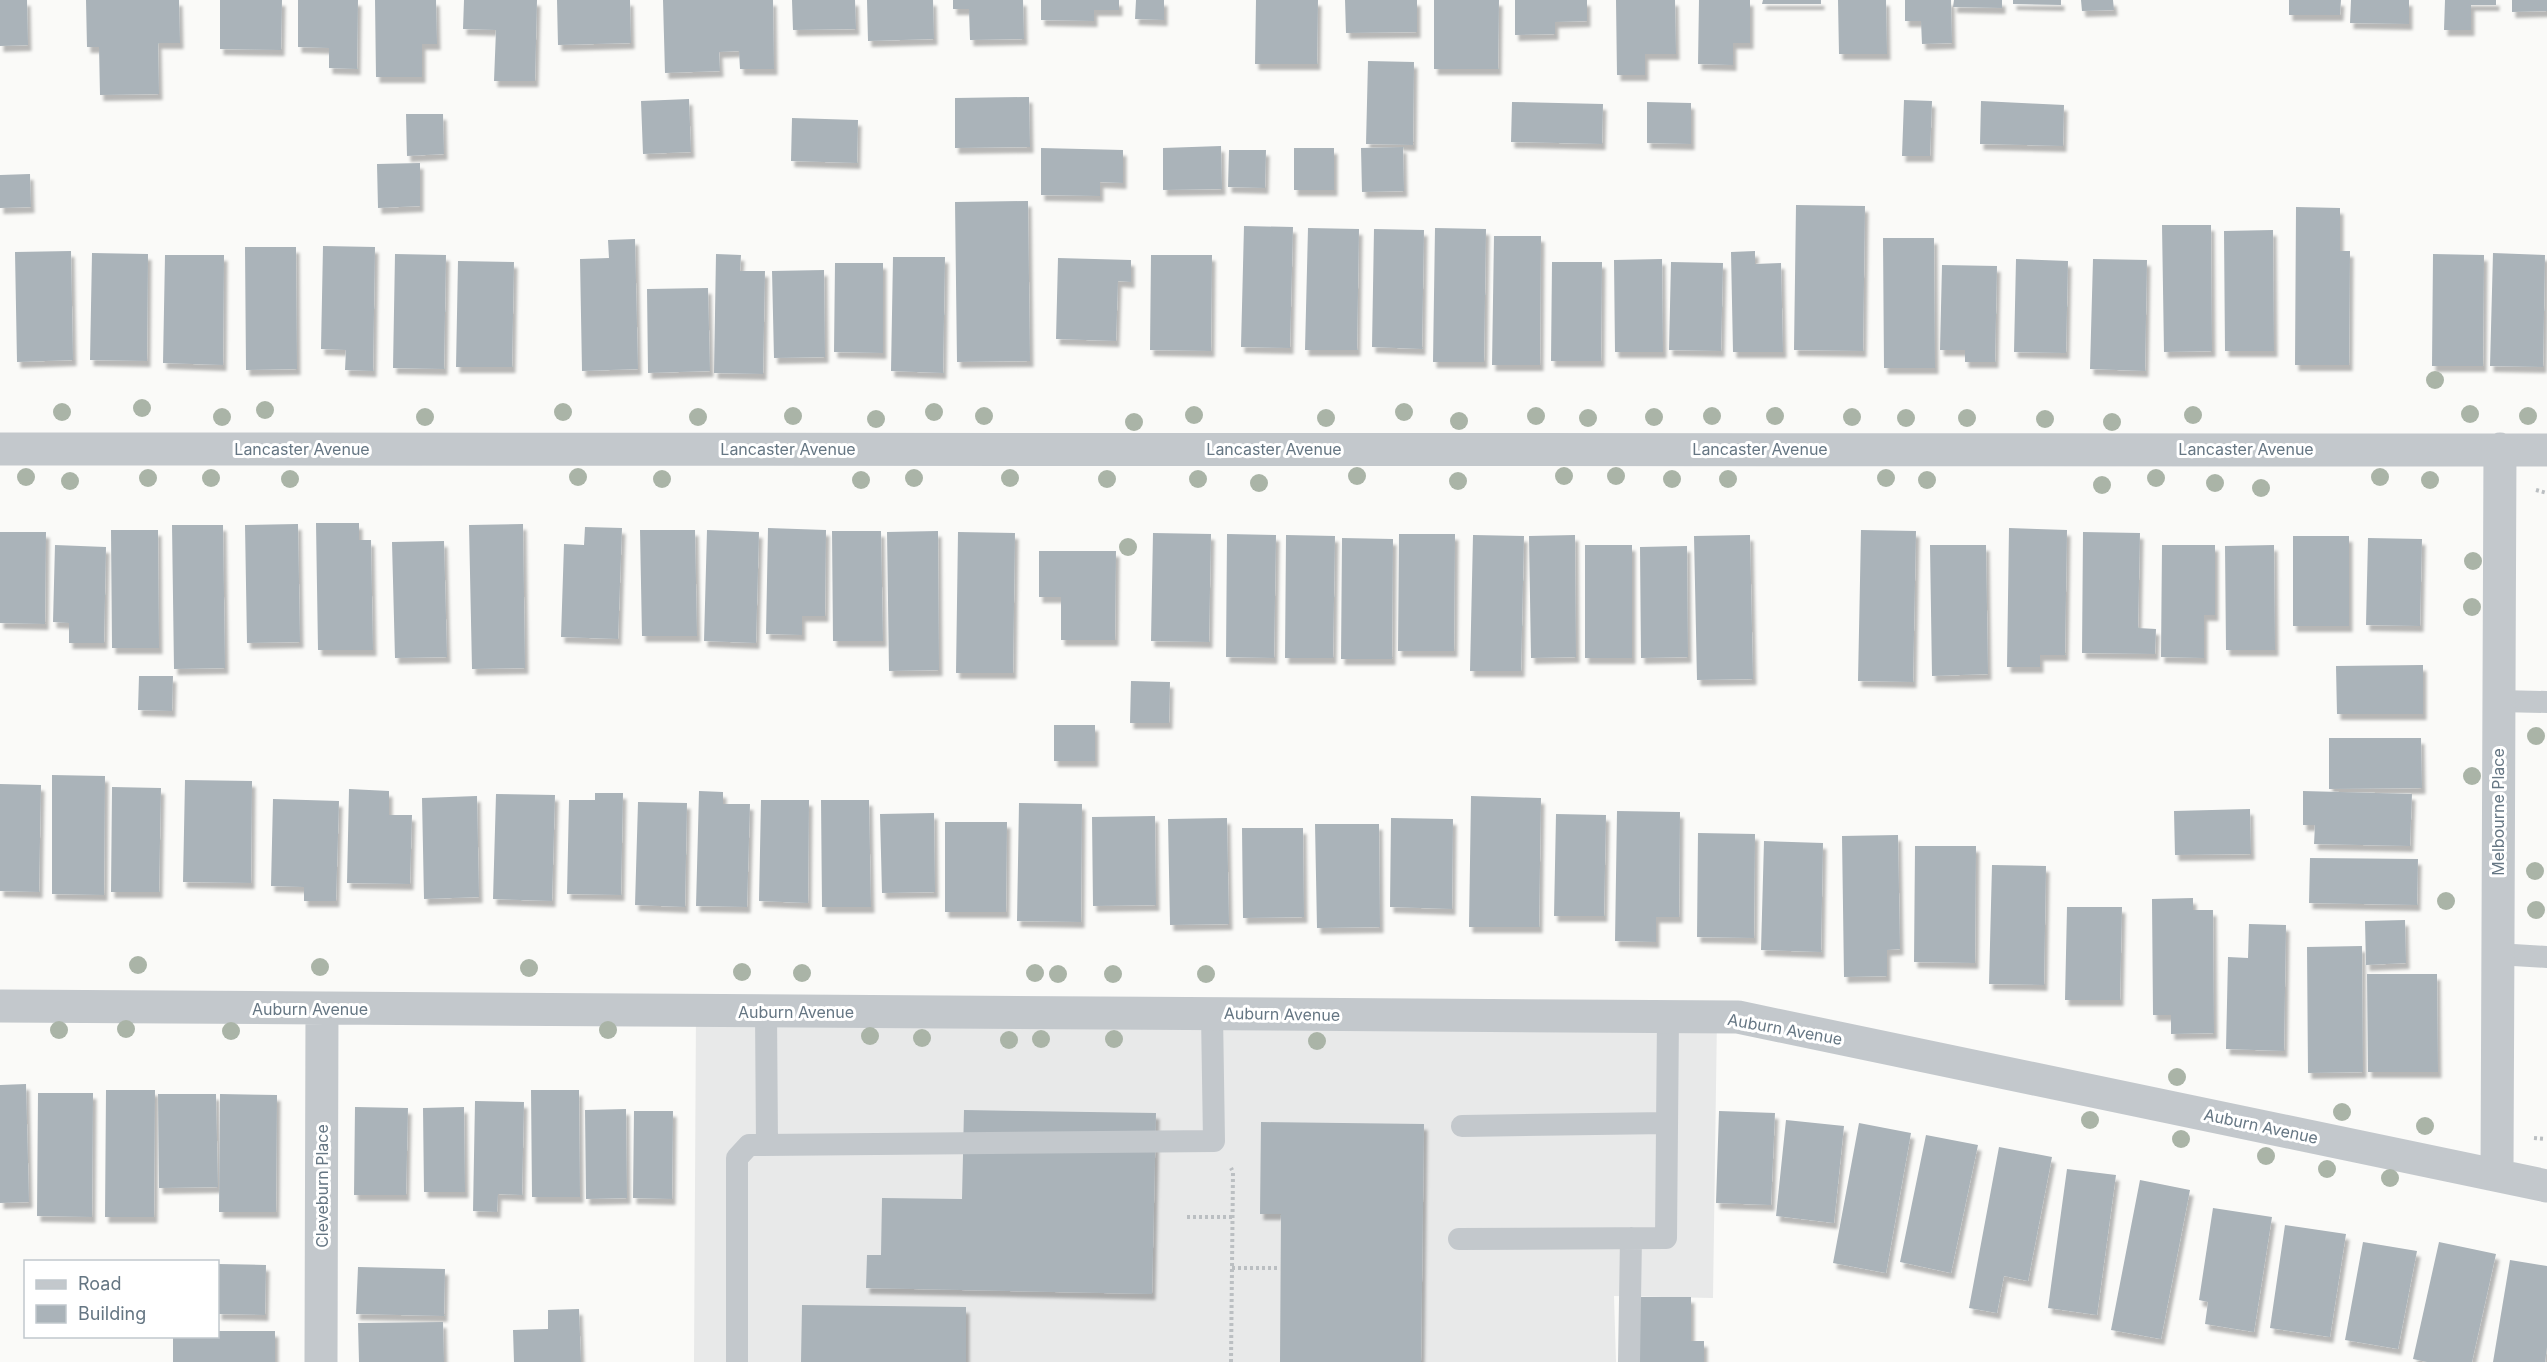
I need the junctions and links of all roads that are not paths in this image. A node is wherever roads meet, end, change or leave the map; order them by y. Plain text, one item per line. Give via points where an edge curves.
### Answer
1 (0, 449) edge
2 (2500, 449) junction
3 (2547, 450) edge
4 (2499, 701) junction
5 (2547, 702) edge
6 (2497, 954) junction
7 (2547, 957) edge
8 (0, 1006) edge
9 (322, 1009) junction
10 (766, 1012) junction
11 (1212, 1014) junction
12 (1668, 1017) junction
13 (1667, 1123) junction
14 (1462, 1126) dead end
15 (767, 1145) junction
16 (2497, 1175) junction
17 (2547, 1186) edge
18 (1631, 1238) junction
19 (1459, 1239) dead end
20 (321, 1362) edge
21 (737, 1362) edge
22 (1629, 1362) edge

1 - 2 street, Lancaster Avenue
2 - 3 street, Lancaster Avenue
2 - 4 street, Melbourne Place
4 - 5 lane
4 - 6 street, Melbourne Place
6 - 7 lane
6 - 16 street, Melbourne Place
8 - 9 street, Auburn Avenue
9 - 10 street, Auburn Avenue
9 - 20 street, Cleveburn Place
10 - 11 street, Auburn Avenue
10 - 15 lane
11 - 12 street, Auburn Avenue
11 - 15 lane via 1214,1141
12 - 13 lane
12 - 16 street, Auburn Avenue via 1738,1017
13 - 14 lane
13 - 18 lane via 1666,1238
15 - 21 lane via 749,1145 737,1158
16 - 17 street, Auburn Avenue
18 - 19 lane
18 - 22 lane

